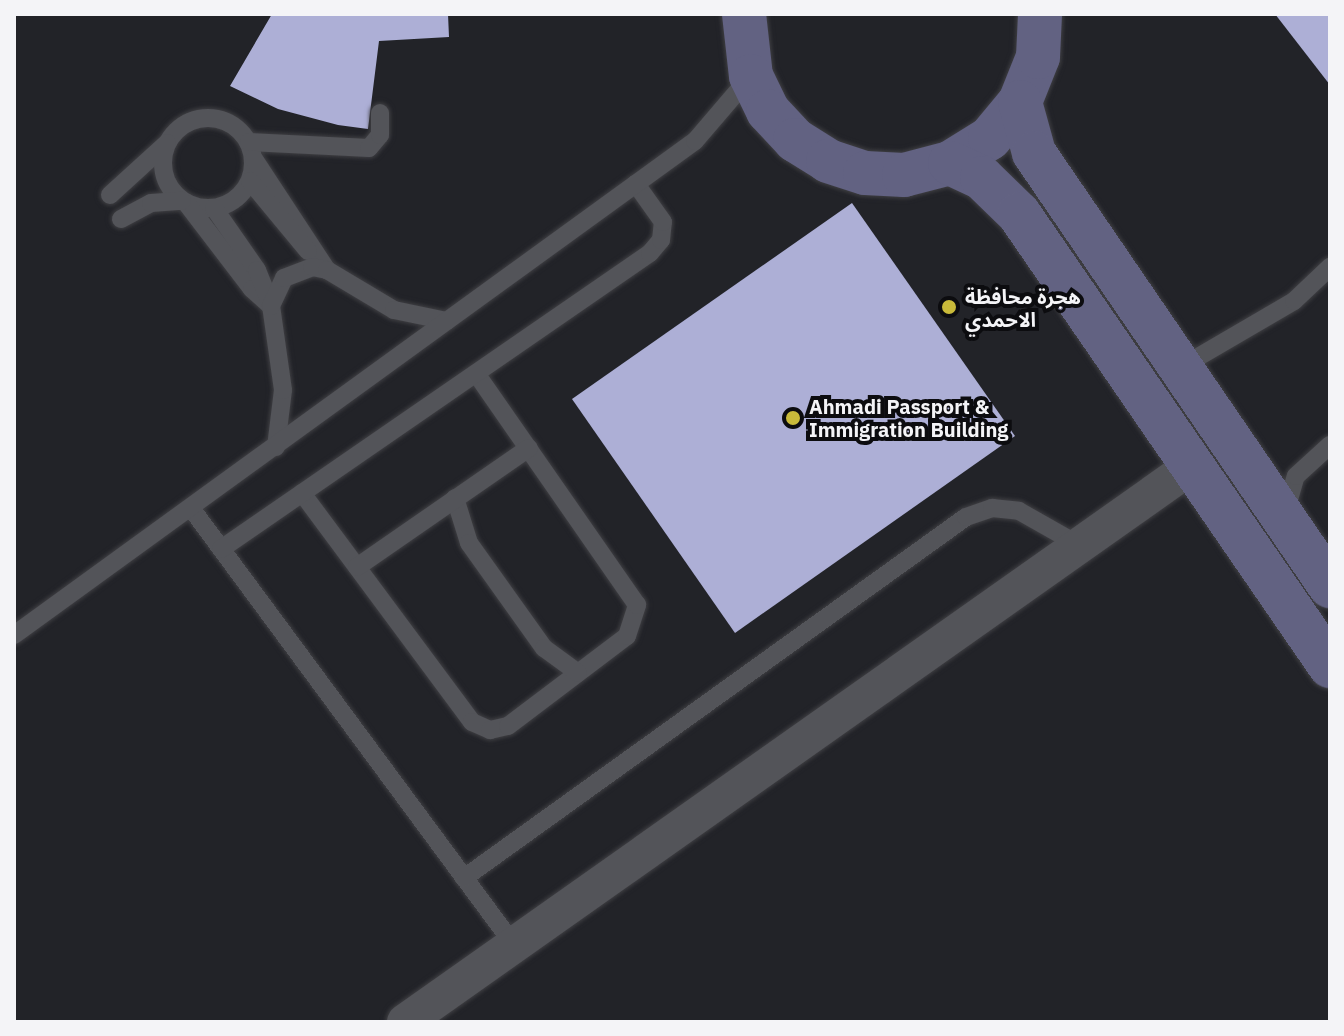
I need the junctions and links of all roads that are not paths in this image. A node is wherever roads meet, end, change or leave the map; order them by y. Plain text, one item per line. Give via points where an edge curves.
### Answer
1 (744, 14) edge
2 (1040, 14) edge
3 (751, 76) junction
4 (1020, 102) junction
5 (380, 113) dead end
6 (168, 141) junction
7 (251, 150) junction
8 (950, 163) junction
9 (250, 181) junction
10 (636, 184) junction
11 (110, 195) dead end
12 (185, 202) junction
13 (214, 208) junction
14 (121, 219) dead end
15 (1330, 267) edge
16 (327, 270) junction
17 (271, 306) junction
18 (447, 321) junction
19 (1181, 367) junction
20 (476, 373) junction
21 (1330, 445) edge
22 (276, 447) junction
23 (529, 448) junction
24 (1193, 465) junction
25 (302, 493) junction
26 (455, 498) junction
27 (191, 508) junction
28 (1286, 521) junction
29 (1079, 545) junction
30 (221, 549) junction
31 (357, 567) junction
32 (1330, 586) edge
33 (14, 635) edge
34 (1330, 666) edge
35 (578, 673) junction
36 (464, 878) junction
37 (514, 945) junction
38 (405, 1022) edge

1 - 3 main road
2 - 4 main road via 1038,57
3 - 8 main road via 768,111 795,140 828,161 865,173 904,175
3 - 10 lane via 712,126
4 - 8 main road via 990,138
4 - 19 main road via 1034,153
5 - 7 lane via 380,135 369,148
6 - 7 lane via 177,130 202,118 229,123
6 - 11 lane
6 - 12 lane via 163,167
7 - 9 lane
7 - 16 lane
8 - 24 main road via 982,178 1019,214
9 - 13 lane via 236,199
9 - 16 lane
10 - 18 lane
10 - 20 lane via 663,222 657,247
12 - 13 lane
12 - 14 lane via 151,203
12 - 17 lane
13 - 17 lane via 257,270
15 - 19 lane via 1294,301
16 - 17 lane via 297,270 284,278
16 - 18 lane via 394,310
17 - 22 lane via 283,390
18 - 22 lane
19 - 28 main road
20 - 23 lane
20 - 25 lane
21 - 28 lane via 1296,476
22 - 27 lane
23 - 26 lane
23 - 35 lane via 637,605 627,636
24 - 29 street
24 - 34 main road
25 - 30 lane
25 - 31 lane
26 - 31 lane
26 - 35 lane via 469,543 544,648
27 - 30 lane
27 - 33 lane
28 - 32 main road
29 - 36 lane via 1019,511 992,508 966,517
29 - 37 street
30 - 36 lane
31 - 35 lane via 480,728 508,726
36 - 37 lane
37 - 38 street

